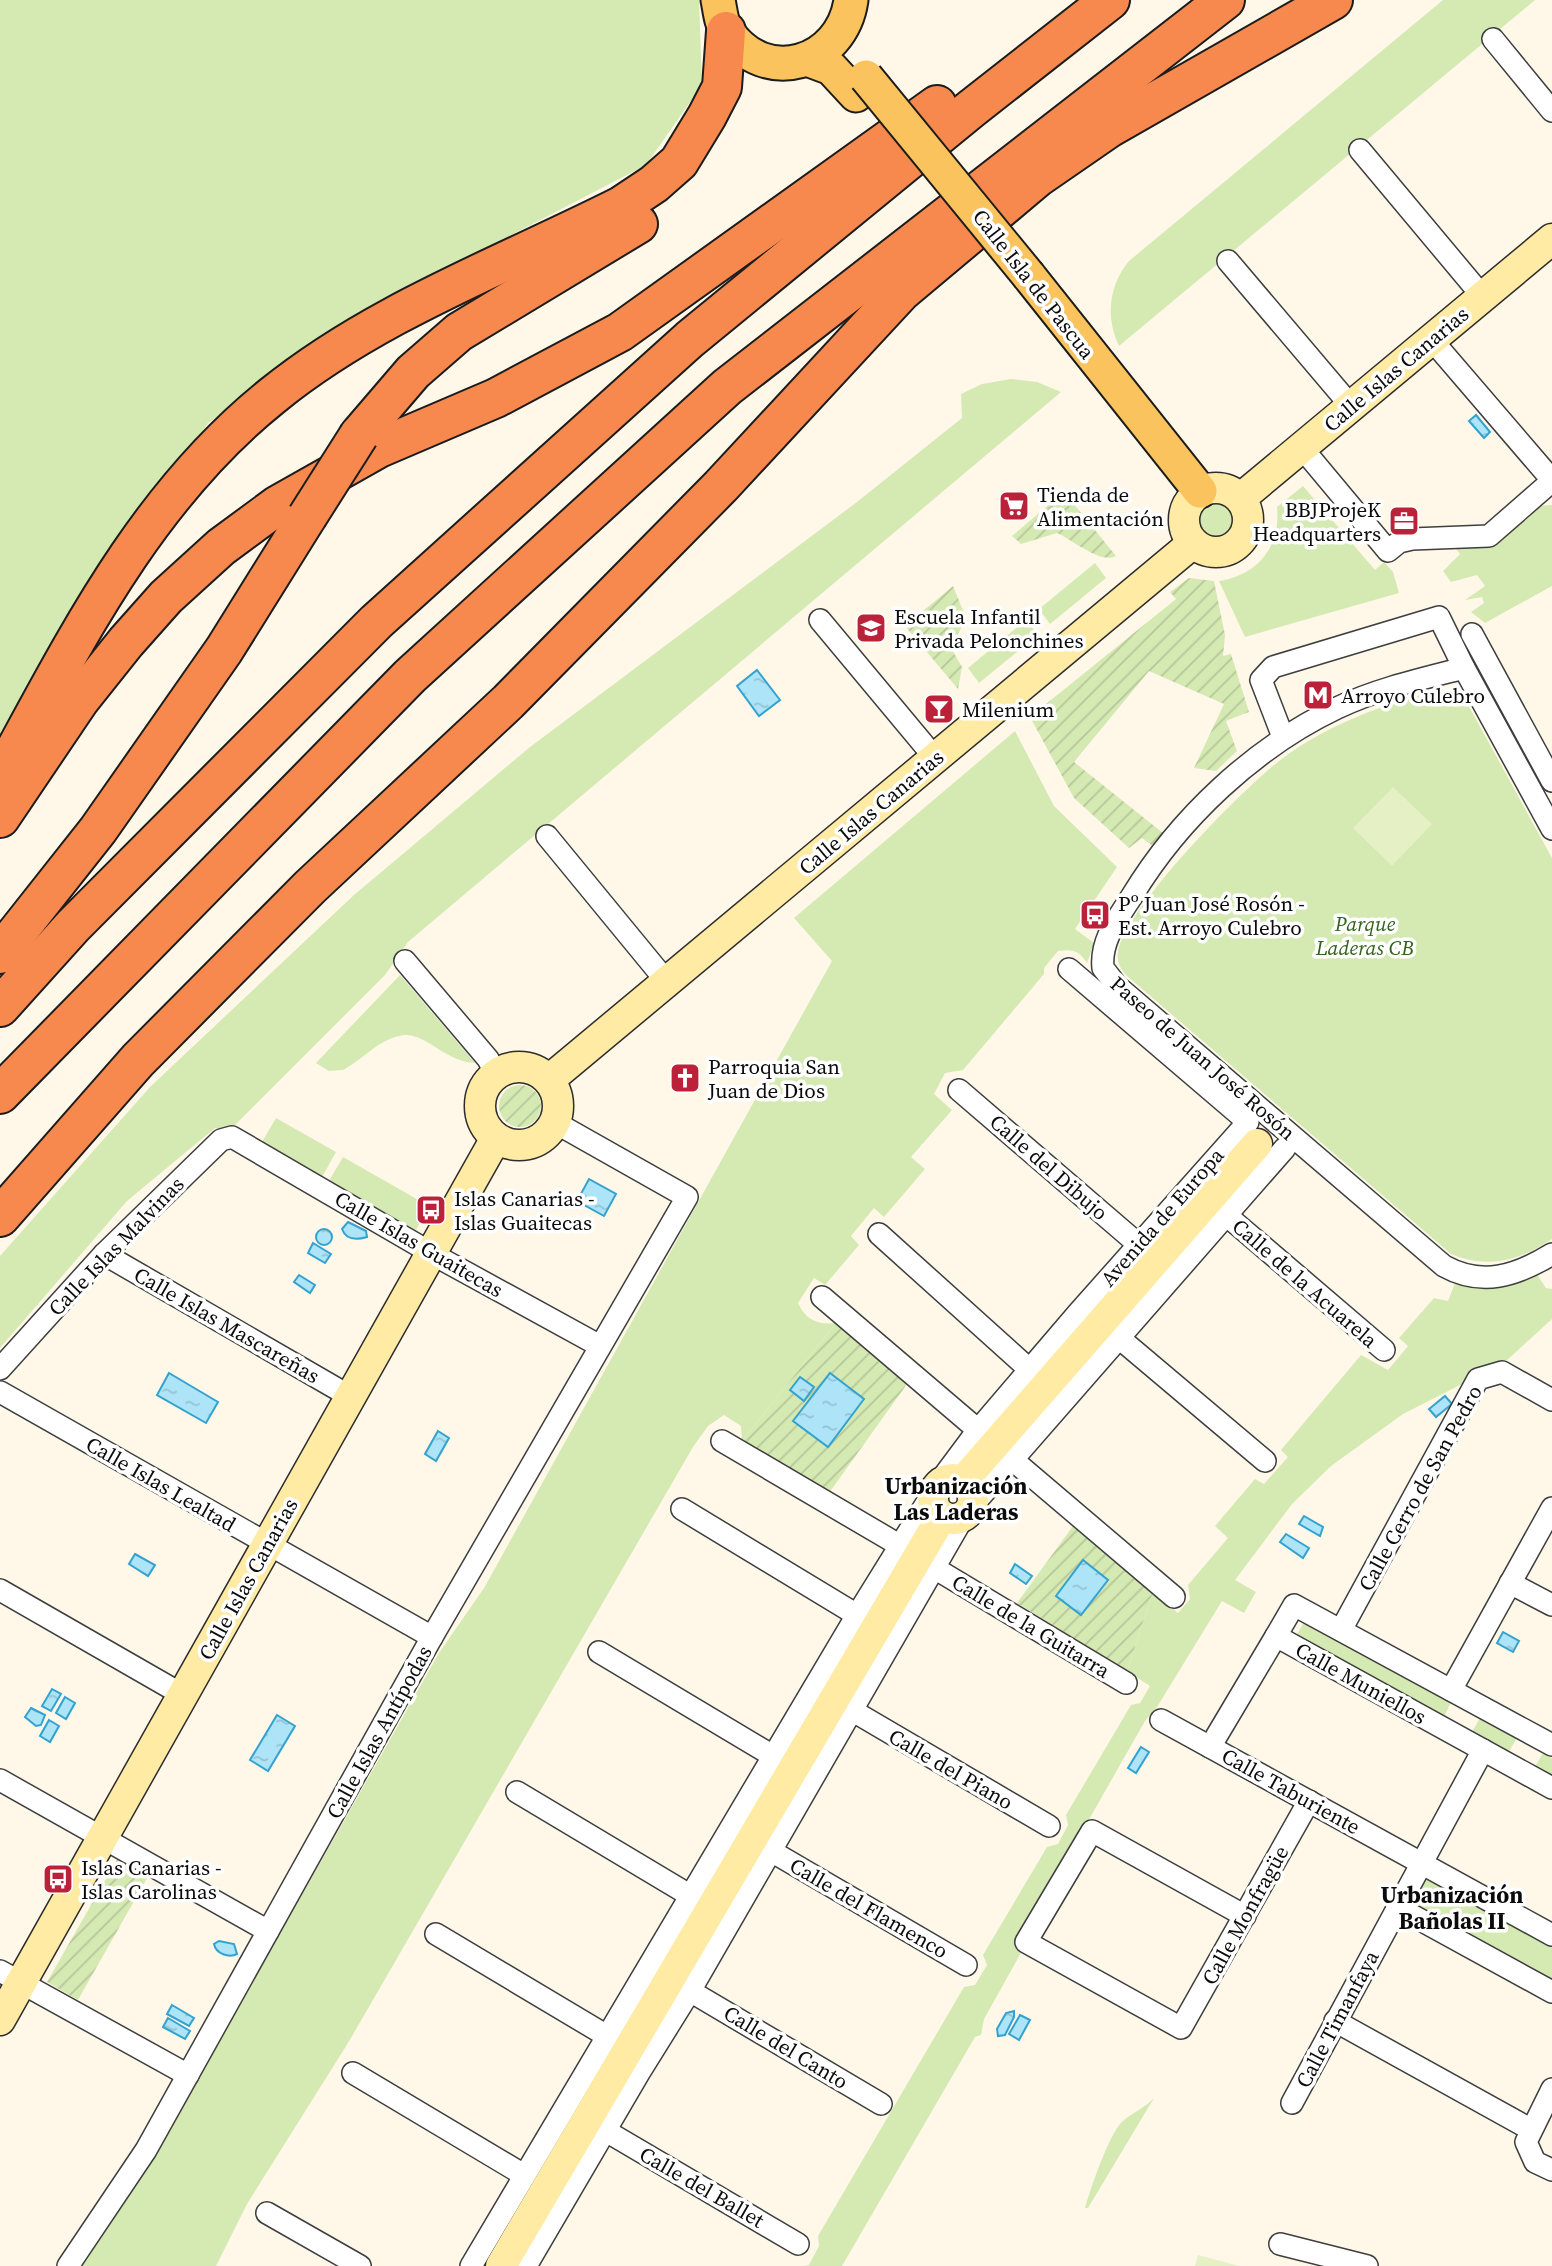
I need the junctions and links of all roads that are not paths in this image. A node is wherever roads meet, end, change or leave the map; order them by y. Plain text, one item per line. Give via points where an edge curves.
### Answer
1 (1080, 0) edge
2 (1110, 0) edge
3 (1224, 0) edge
4 (1333, 0) edge
5 (847, 14) edge
6 (722, 15) edge
7 (1493, 39) dead end
8 (807, 59) junction
9 (861, 86) junction
10 (722, 87) junction
11 (1552, 111) edge
12 (1360, 150) dead end
13 (1552, 239) edge
14 (1228, 261) dead end
15 (1483, 297) junction
16 (1431, 339) junction
17 (1351, 406) junction
18 (1301, 448) junction
19 (1552, 480) edge
20 (1196, 495) junction
21 (1241, 498) junction
22 (1193, 543) junction
23 (820, 620) dead end
24 (1472, 634) dead end
25 (1487, 663) junction
26 (1465, 671) junction
27 (1283, 737) junction
28 (934, 758) junction
29 (0, 778) edge
30 (1552, 781) edge
31 (0, 818) edge
32 (1549, 821) edge
33 (547, 836) dead end
34 (0, 954) edge
35 (405, 961) dead end
36 (1103, 968) junction
37 (667, 982) junction
38 (0, 1007) edge
39 (496, 1074) junction
40 (549, 1080) junction
41 (959, 1090) dead end
42 (0, 1094) edge
43 (556, 1122) junction
44 (1269, 1132) junction
45 (496, 1138) junction
46 (239, 1140) joint
47 (1226, 1215) junction
48 (0, 1217) edge
49 (879, 1234) dead end
50 (432, 1253) junction
51 (104, 1254) junction
52 (1552, 1254) edge
53 (1158, 1257) junction
54 (822, 1297) dead end
55 (1078, 1313) junction
56 (1115, 1324) junction
57 (600, 1346) junction
58 (1384, 1350) dead end
59 (0, 1369) edge
60 (1048, 1384) junction
61 (0, 1392) edge
62 (351, 1397) junction
63 (1552, 1400) edge
64 (978, 1430) junction
65 (722, 1441) dead end
66 (1014, 1461) junction
67 (1265, 1461) dead end
68 (952, 1499) junction
69 (1552, 1508) edge
70 (682, 1509) dead end
71 (268, 1544) junction
72 (900, 1545) junction
73 (936, 1569) junction
74 (1510, 1583) junction
75 (0, 1590) edge
76 (1174, 1597) dead end
77 (1552, 1605) edge
78 (862, 1628) junction
79 (900, 1629) junction
80 (1341, 1630) junction
81 (1276, 1636) junction
82 (432, 1637) junction
83 (599, 1652) dead end
84 (1126, 1683) dead end
85 (1451, 1690) junction
86 (183, 1695) junction
87 (809, 1697) junction
88 (847, 1699) junction
89 (1161, 1720) dead end
90 (1552, 1745) edge
91 (1210, 1747) junction
92 (1483, 1750) junction
93 (804, 1751) junction
94 (773, 1756) junction
95 (0, 1780) edge
96 (809, 1784) junction
97 (1552, 1788) edge
98 (517, 1792) dead end
99 (1310, 1801) junction
100 (733, 1824) junction
101 (1049, 1826) dead end
102 (102, 1837) junction
103 (771, 1851) junction
104 (741, 1859) junction
105 (1421, 1863) junction
106 (1397, 1907) junction
107 (698, 1909) junction
108 (735, 1914) junction
109 (1245, 1916) junction
110 (268, 1931) junction
111 (436, 1934) dead end
112 (1552, 1935) edge
113 (966, 1965) dead end
114 (643, 1976) junction
115 (11, 1977) edge
116 (682, 1982) junction
117 (1552, 1992) edge
118 (0, 2020) edge
119 (1335, 2021) junction
120 (620, 2038) junction
121 (353, 2073) dead end
122 (639, 2073) junction
123 (188, 2075) junction
124 (1552, 2089) edge
125 (570, 2096) junction
126 (1292, 2103) dead end
127 (881, 2104) dead end
128 (1530, 2129) junction
129 (606, 2131) junction
130 (574, 2140) junction
131 (1552, 2170) edge
132 (524, 2175) junction
133 (565, 2200) junction
134 (535, 2210) junction
135 (267, 2213) dead end
136 (799, 2244) dead end
137 (1280, 2244) dead end
138 (496, 2263) edge
139 (68, 2266) edge
140 (360, 2266) edge
141 (1367, 2266) edge

1 - 31 highway via 620,332 506,393 379,449 278,505 221,547 166,597 126,642 79,701
2 - 38 highway via 690,339 376,622 73,926
3 - 42 highway via 727,387 410,676
4 - 48 highway via 1099,135 1038,177 901,292 721,486 518,692 310,887 138,1060
5 - 8 main road via 830,46
5 - 9 main road via 850,52
6 - 8 main road via 754,56 775,63
6 - 10 highway
7 - 11 street
8 - 9 main road
9 - 20 main road, Calle Isla de Pascua, bridge
10 - 29 highway via 679,162 654,184 621,206 346,346 273,395 225,438 152,519 75,636
10 - 34 highway, bridge via 717,121 691,172 664,204 634,227 459,332 414,372 359,435 224,650 106,818
12 - 15 street
13 - 15 street, Calle Islas Canarias
14 - 17 street
15 - 16 street, Calle Islas Canarias
16 - 17 street, Calle Islas Canarias
16 - 19 street
17 - 18 street, Calle Islas Canarias
18 - 19 street via 1388,551 1412,539 1489,536
18 - 21 street, Calle Islas Canarias
20 - 21 street via 1221,488
20 - 22 street via 1184,522
21 - 22 street via 1249,520 1247,531 1234,546 1211,551
22 - 28 street, Calle Islas Canarias
23 - 28 street
24 - 25 street
25 - 26 street, Paseo de Juan José Rosón
25 - 30 street
26 - 27 street, Paseo de Juan José Rosón via 1396,685 1339,706
26 - 27 street via 1439,617 1273,667 1261,680
26 - 32 street
27 - 36 street, Paseo de Juan José Rosón via 1194,816 1144,876 1105,942
28 - 37 street, Calle Islas Canarias
33 - 37 street
35 - 39 street
36 - 44 street, Paseo de Juan José Rosón
36 - 44 street via 1076,975
37 - 40 street, Calle Islas Canarias
39 - 40 street via 526,1068
39 - 45 street via 480,1099 483,1124
40 - 43 street via 557,1096
41 - 53 street, Calle del Dibujo
43 - 45 street via 542,1138 526,1145
43 - 57 street, Calle Islas Antípodas via 687,1197
44 - 47 street, Avenida de Europa
44 - 52 street, Paseo de Juan José Rosón via 1464,1277 1504,1275
44 - 53 street, Avenida de Europa
45 - 50 street, Calle Islas Canarias
46 - 50 street, Calle Islas Guaitecas
46 - 51 street, Calle Islas Malvinas via 221,1140
47 - 53 street, Avenida de Europa
47 - 58 street, Calle de la Acuarela
49 - 60 street
50 - 57 street, Calle Islas Guaitecas
50 - 62 street, Calle Islas Canarias
51 - 59 street, Calle Islas Malvinas
51 - 62 street, Calle Islas Mascareñas
53 - 55 street, Avenida de Europa
53 - 56 street, Avenida de Europa
54 - 64 street
55 - 56 street, Avenida de Europa
55 - 60 street, Avenida de Europa
56 - 60 street, Avenida de Europa
56 - 67 street
57 - 82 street, Calle Islas Antípodas
60 - 64 street, Avenida de Europa
60 - 66 street, Avenida de Europa
60 - 68 street, Avenida de Europa
61 - 71 street, Calle Islas Lealtad
62 - 71 street, Calle Islas Canarias
63 - 80 street, Calle Cerro de San Pedro via 1503,1372 1478,1379
64 - 68 street, Avenida de Europa
65 - 72 street
66 - 68 street, Avenida de Europa
66 - 76 street
68 - 72 street, Avenida de Europa
68 - 73 street, Avenida de Europa
68 - 78 street, Avenida de Europa
69 - 74 street
70 - 78 street
71 - 82 street, Calle Islas Lealtad
71 - 86 street, Calle Islas Canarias
72 - 78 street, Avenida de Europa
73 - 79 street, Avenida de Europa
73 - 84 street, Calle de la Guitarra
74 - 77 street
74 - 85 street
75 - 86 street
78 - 79 street
78 - 87 street, Avenida de Europa
78 - 88 street, Avenida de Europa
79 - 88 street, Avenida de Europa
80 - 81 street, Calle Muniellos via 1294,1605
80 - 85 street, Calle Muniellos
81 - 91 street
81 - 92 street, Calle Muniellos
82 - 110 street, Calle Islas Antípodas
83 - 94 street
85 - 90 street, Calle Muniellos
86 - 102 street, Calle Islas Canarias
87 - 88 street
87 - 94 street, Avenida de Europa
88 - 93 street, Avenida de Europa
88 - 96 street, Avenida de Europa
88 - 101 street, Calle del Piano
89 - 91 street, Calle Taburiente
91 - 99 street, Calle Taburiente
92 - 97 street, Calle Muniellos
92 - 105 street, Calle Timanfaya
93 - 96 street
93 - 104 street, Avenida de Europa
94 - 100 street, Avenida de Europa
95 - 102 street
96 - 103 street, Avenida de Europa
98 - 107 street
99 - 105 street, Calle Taburiente
99 - 109 street, Calle Monfragüe
100 - 104 street
100 - 107 street, Avenida de Europa
102 - 110 street
102 - 115 street, Calle Islas Canarias
103 - 108 street, Avenida de Europa
103 - 113 street, Calle del Flamenco
104 - 107 street, Avenida de Europa
105 - 106 street, Calle Timanfaya
105 - 112 street, Calle Taburiente
106 - 117 street
106 - 119 street, Calle Timanfaya
107 - 108 street
107 - 114 street, Avenida de Europa
107 - 116 street, Avenida de Europa
108 - 116 street, Avenida de Europa
109 - 109 street, Calle Monfragüe via 1181,2028 1026,1942 1092,1831
110 - 123 street, Calle Islas Antípodas
111 - 120 street
114 - 116 street
114 - 120 street, Avenida de Europa
115 - 118 street, Calle Islas Canarias
115 - 123 street
116 - 120 street, Avenida de Europa
116 - 122 street, Avenida de Europa
116 - 127 street, Calle del Canto
119 - 126 street, Calle Timanfaya
119 - 128 street
120 - 122 street
120 - 125 street, Avenida de Europa
120 - 130 street, Avenida de Europa
121 - 132 street
122 - 129 street, Avenida de Europa
123 - 139 street, Calle Islas Antípodas via 146,2150
124 - 128 street
125 - 130 street
125 - 132 street, Avenida de Europa
128 - 131 street via 1529,2154
129 - 133 street, Avenida de Europa
129 - 136 street, Calle del Ballet
130 - 134 street, Avenida de Europa
132 - 138 street, Avenida de Europa
133 - 134 street
133 - 138 street, Avenida de Europa
134 - 138 street, Avenida de Europa
135 - 140 street
137 - 141 street

